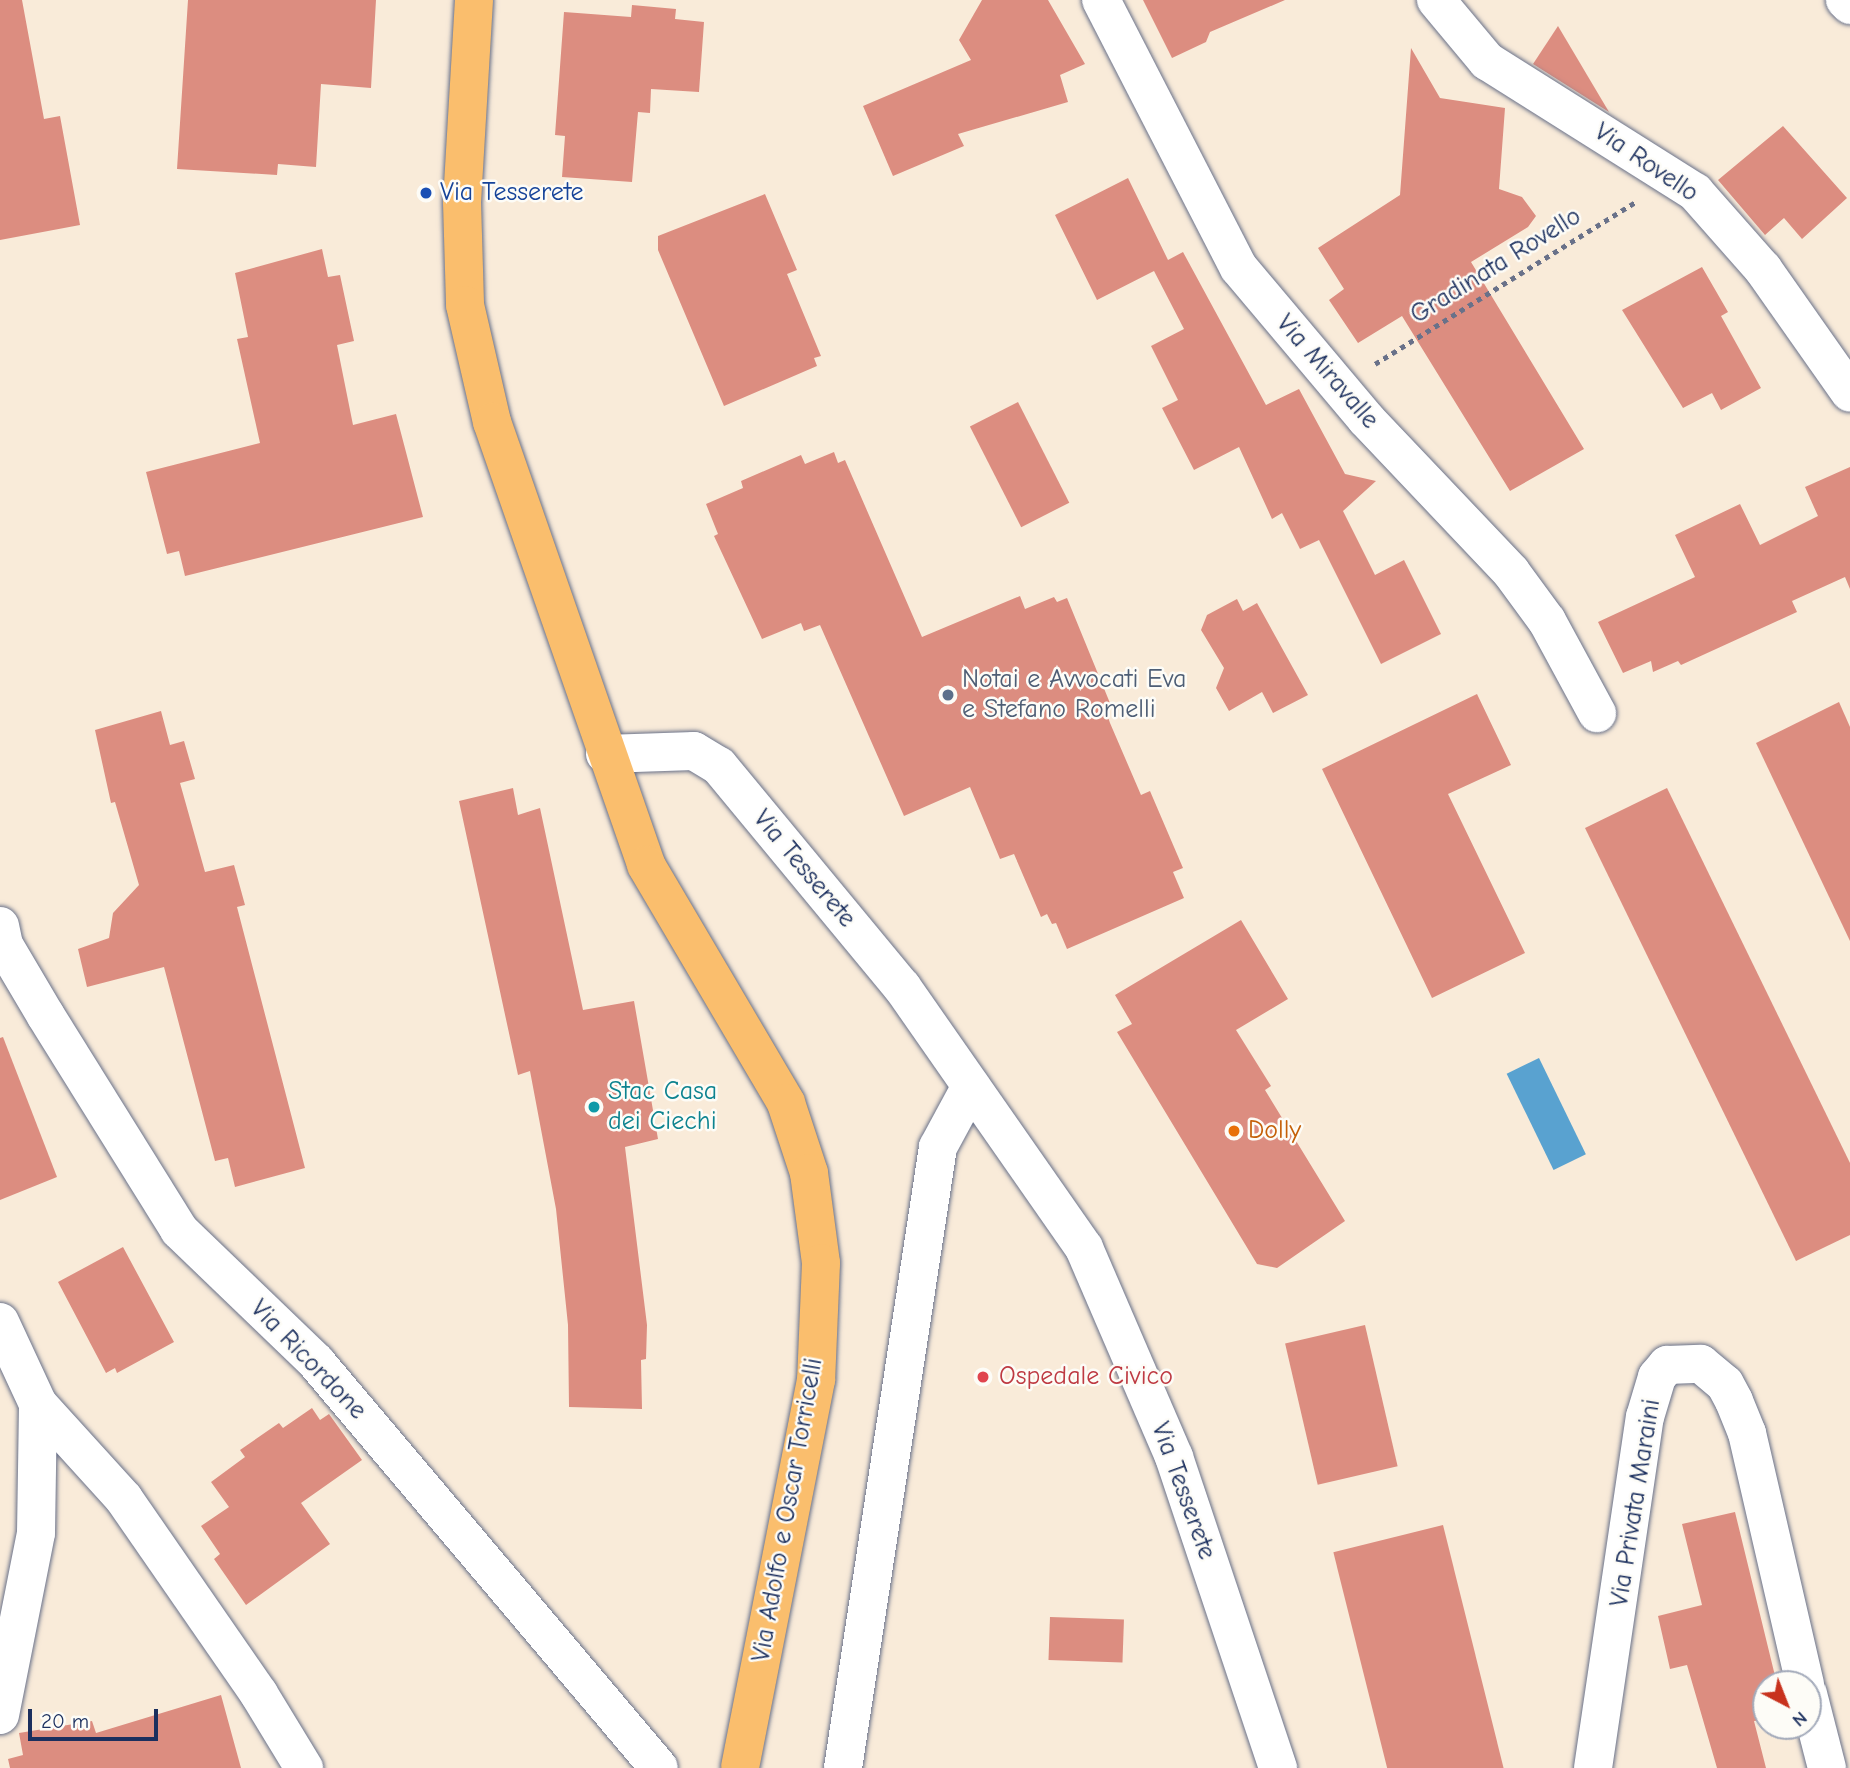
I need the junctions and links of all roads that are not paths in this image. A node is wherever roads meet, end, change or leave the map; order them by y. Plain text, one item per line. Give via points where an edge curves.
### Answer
1 (474, 0) edge
2 (1101, 0) edge
3 (1436, 0) edge
4 (1845, 0) edge
5 (1850, 5) edge
6 (1850, 393) edge
7 (1597, 713) dead end
8 (605, 754) junction
9 (0, 926) edge
10 (971, 1086) junction
11 (0, 1322) edge
12 (38, 1404) junction
13 (1802, 1670) edge
14 (0, 1714) edge
15 (1820, 1740) edge
16 (304, 1768) edge
17 (659, 1768) edge
18 (740, 1768) edge
19 (843, 1768) edge
20 (1278, 1768) edge
21 (1592, 1768) edge
22 (1827, 1768) edge

1 - 8 main road via 462,202 465,305 492,422
2 - 7 street, Via Miravalle via 1239,268 1338,387 1511,572 1547,621
3 - 6 street, Via Rovello via 1487,61 1695,192 1763,269
4 - 5 street
8 - 10 street, Via Tesserete via 694,751 719,766 902,987
8 - 18 main road, Via Adolfo e Oscar Torricelli via 646,865 786,1103 809,1173 821,1263 816,1380
9 - 17 street, Via Ricordone via 4,945 179,1230 316,1362
10 - 19 street via 938,1147
10 - 20 street, Via Tesserete via 1084,1248 1174,1457
11 - 12 street
12 - 14 street via 36,1533
12 - 16 street via 124,1499 259,1693
13 - 21 street, Via Privata Maraini via 1747,1433 1734,1401 1725,1384 1701,1364 1667,1366 1657,1377 1645,1417
15 - 22 street

